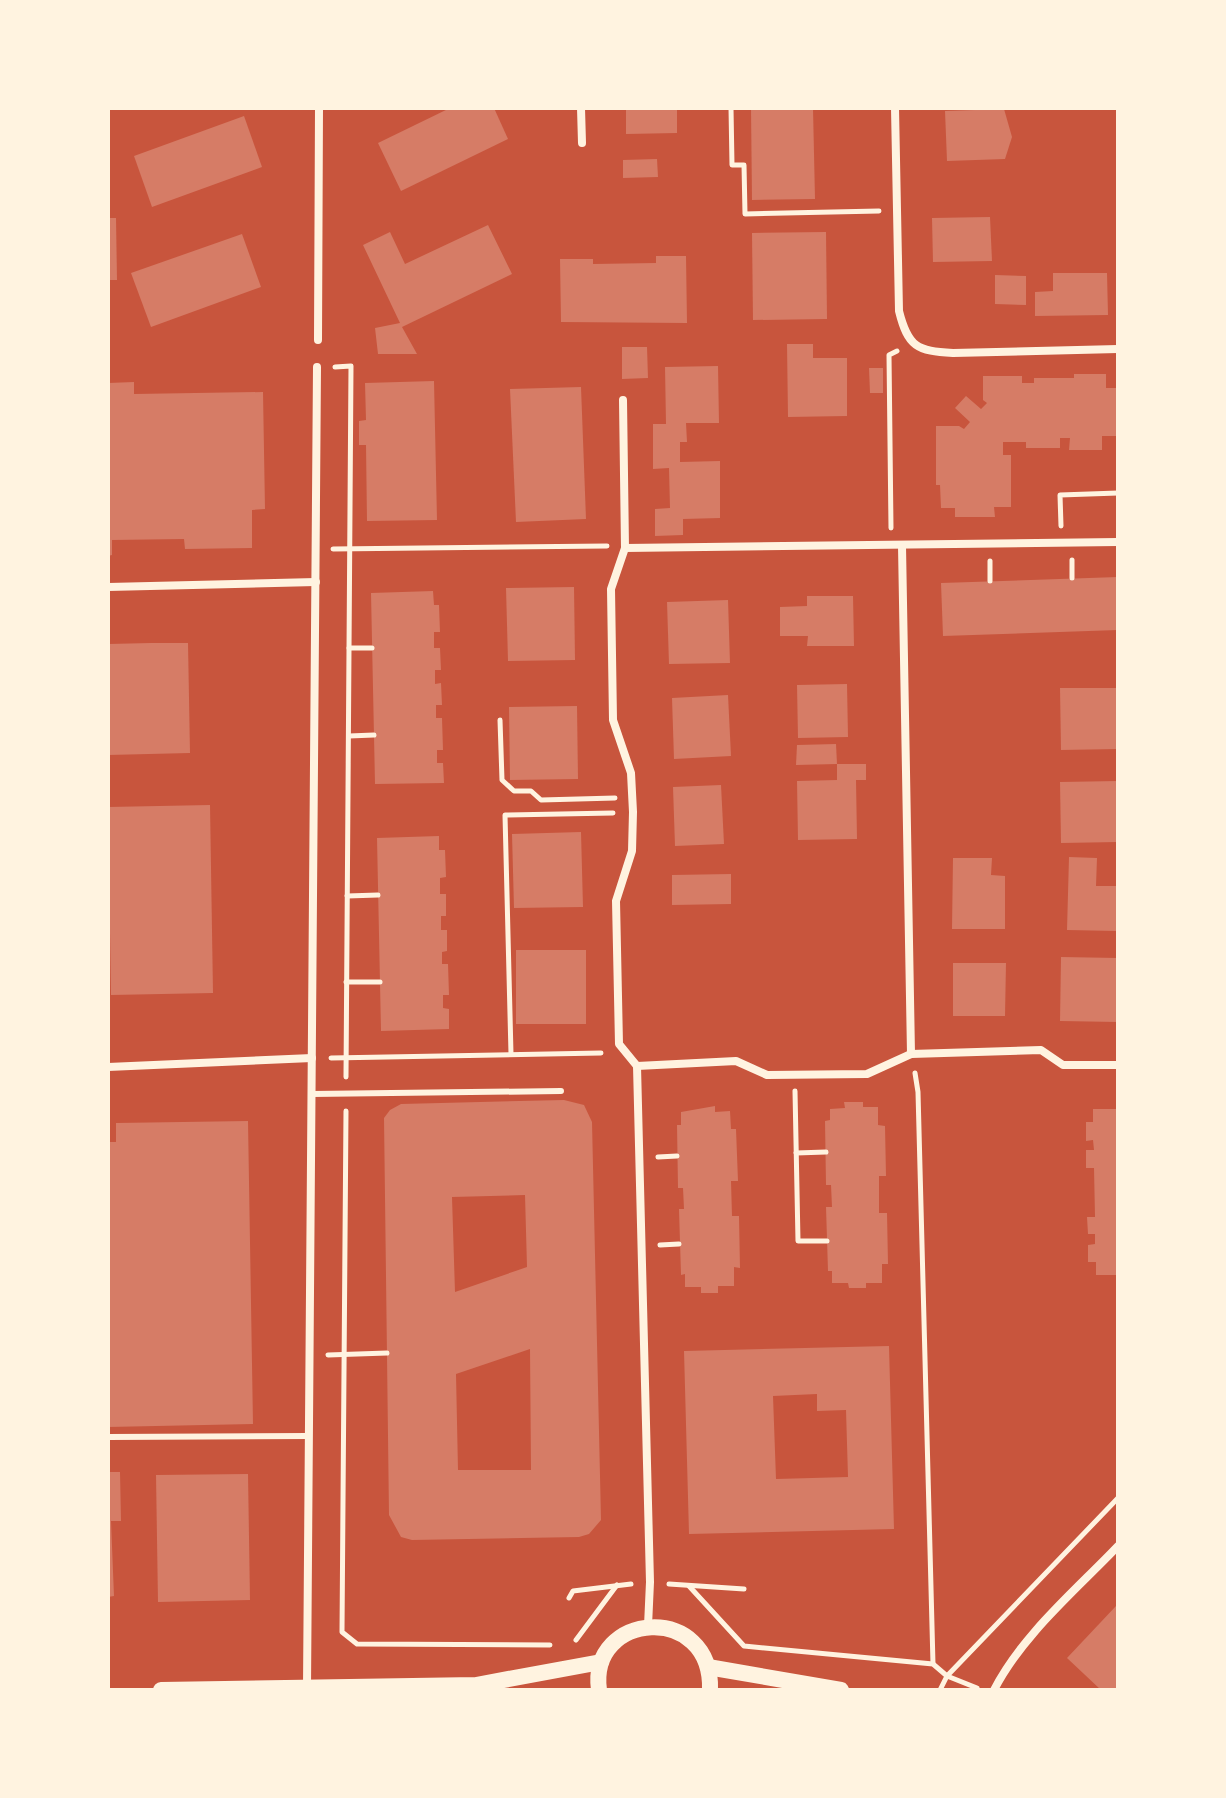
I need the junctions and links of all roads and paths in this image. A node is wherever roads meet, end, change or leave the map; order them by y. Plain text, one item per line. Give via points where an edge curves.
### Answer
1 (319, 108) edge
2 (581, 108) edge
3 (731, 108) edge
4 (895, 108) edge
5 (582, 143) dead end
6 (896, 211) junction
7 (318, 340) dead end
8 (912, 343) junction
9 (1118, 349) edge
10 (317, 367) joint
11 (623, 400) dead end
12 (1118, 493) edge
13 (1118, 542) edge
14 (1062, 543) junction
15 (902, 546) junction
16 (625, 548) junction
17 (316, 549) junction
18 (350, 549) junction
19 (316, 582) junction
20 (108, 587) edge
21 (349, 648) junction
22 (372, 648) dead end
23 (500, 720) dead end
24 (374, 735) dead end
25 (349, 736) junction
26 (632, 797) junction
27 (633, 812) junction
28 (378, 895) dead end
29 (347, 896) junction
30 (346, 982) junction
31 (380, 982) dead end
32 (619, 1044) junction
33 (511, 1054) junction
34 (911, 1054) junction
35 (346, 1057) junction
36 (312, 1058) junction
37 (1118, 1065) edge
38 (637, 1066) junction
39 (108, 1067) edge
40 (794, 1075) junction
41 (561, 1091) dead end
42 (312, 1094) junction
43 (346, 1094) junction
44 (826, 1152) dead end
45 (796, 1153) junction
46 (827, 1241) dead end
47 (387, 1353) dead end
48 (344, 1354) junction
49 (309, 1356) junction
50 (309, 1436) junction
51 (108, 1437) edge
52 (1118, 1498) edge
53 (1118, 1546) edge
54 (617, 1585) dead end
55 (689, 1586) dead end
56 (648, 1626) junction
57 (601, 1662) junction
58 (933, 1664) junction
59 (708, 1667) junction
60 (947, 1676) junction
61 (476, 1685) junction
62 (307, 1688) junction
63 (161, 1690) edge
64 (499, 1690) edge
65 (599, 1690) edge
66 (710, 1690) edge
67 (841, 1690) edge
68 (940, 1690) edge
69 (986, 1690) edge
70 (994, 1690) edge

1 - 7 street
2 - 5 street
3 - 6 path via 732,165 744,165 745,214
4 - 6 street
6 - 8 street via 899,311
8 - 9 street via 926,352 953,353
8 - 15 path via 889,355 891,527
10 - 17 street
10 - 18 path via 351,366
11 - 16 street
12 - 14 path via 1060,495
13 - 14 street
14 - 15 street
15 - 16 street
15 - 34 street
16 - 18 path
16 - 26 street via 611,589 613,720 631,773
17 - 18 path
17 - 19 street
18 - 21 path
19 - 20 street
19 - 36 street
21 - 22 path
21 - 25 path
23 - 26 path via 502,780 514,791 531,791 541,800
24 - 25 path
25 - 29 path
26 - 27 street
27 - 32 street via 632,851 616,901
27 - 33 path via 505,815
28 - 29 path
29 - 30 path
30 - 31 path
30 - 35 path
32 - 33 path via 608,1053
32 - 38 street
33 - 35 path
34 - 37 street via 1041,1050 1063,1065
34 - 40 street via 867,1074
34 - 58 path via 918,1092
35 - 36 path
35 - 43 path
36 - 39 street
36 - 42 street
38 - 40 street via 736,1061 767,1075
38 - 56 street
40 - 45 path
41 - 43 lane
42 - 43 lane
42 - 49 street
43 - 48 path
44 - 45 path
45 - 46 path via 798,1241
47 - 48 path
48 - 49 path
48 - 54 path via 342,1632 357,1644 537,1645 578,1640
49 - 50 street
50 - 51 lane
50 - 62 street
52 - 60 path
53 - 70 street via 1031,1636
55 - 58 path via 744,1646
56 - 57 main road via 612,1644
56 - 59 main road via 685,1636
57 - 61 main road
57 - 65 main road
58 - 60 path
59 - 66 main road
59 - 67 main road
60 - 68 path
60 - 69 path
61 - 62 main road
61 - 64 main road
62 - 63 main road

